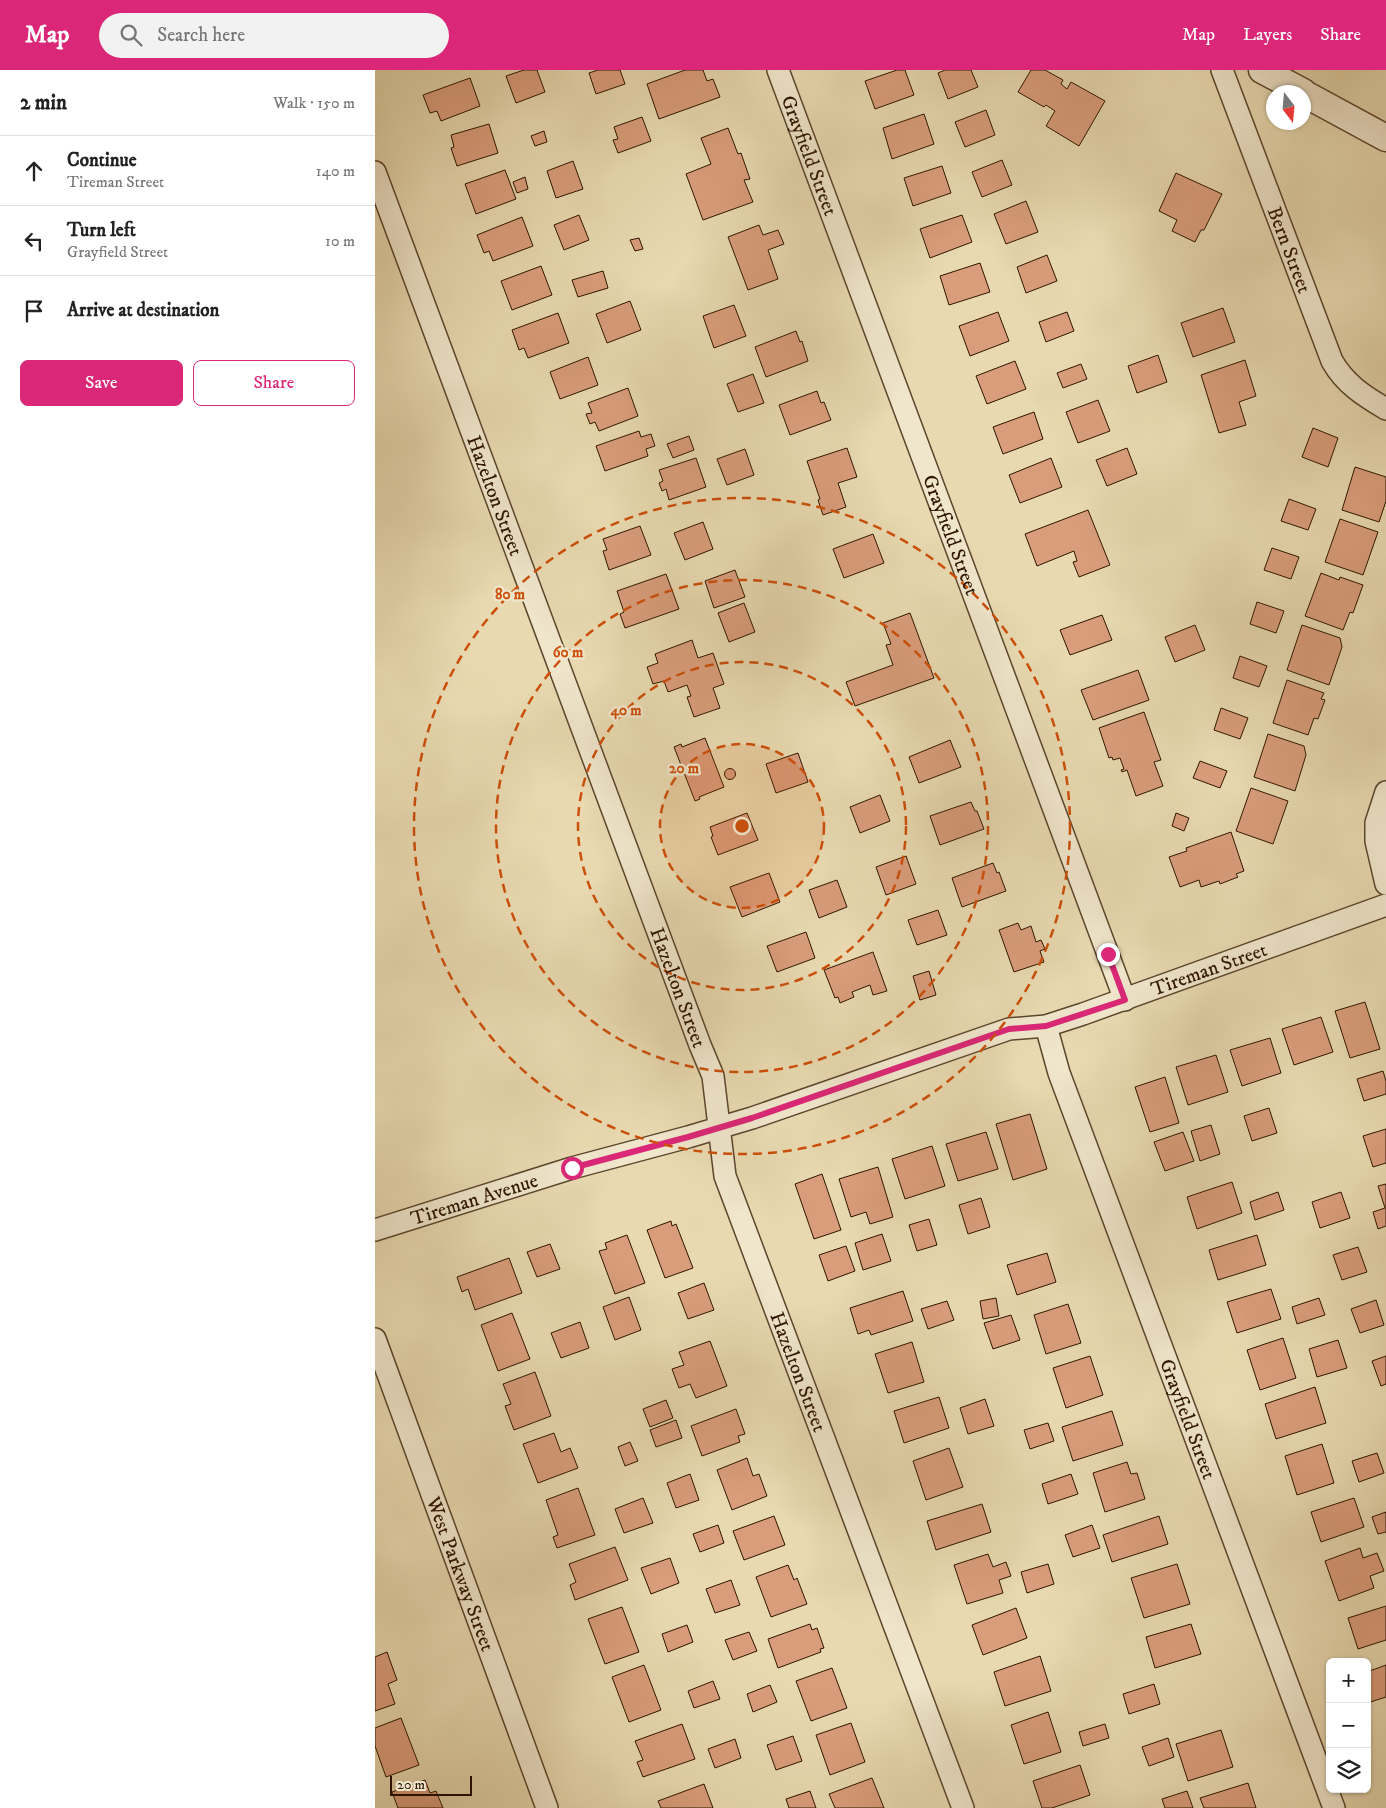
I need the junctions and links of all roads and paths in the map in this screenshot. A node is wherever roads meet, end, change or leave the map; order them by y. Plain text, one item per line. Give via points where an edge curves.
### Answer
1 (778, 70) edge
2 (1223, 70) edge
3 (1262, 70) edge
4 (1289, 85) edge
5 (1311, 97) edge
6 (1386, 138) edge
7 (375, 172) edge
8 (1386, 409) edge
9 (1386, 792) edge
10 (1386, 884) edge
11 (1386, 905) edge
12 (1125, 1000) junction
13 (1046, 1026) junction
14 (720, 1128) junction
15 (572, 1168) joint
16 (375, 1230) edge
17 (375, 1339) edge
18 (547, 1808) edge
19 (963, 1808) edge
20 (1334, 1808) edge

1 - 12 street, Grayfield Street
2 - 8 street, Bern Street via 1332,361 1351,386
3 - 4 street
5 - 6 street
7 - 14 street, Hazelton Street via 713,1076
9 - 10 street via 1376,823 1376,841
11 - 12 street, Tireman Street
12 - 13 street, Tireman Street
13 - 14 street, Tireman Street via 1009,1029
13 - 20 street, Grayfield Street via 1063,1083
14 - 15 street, Tireman Street
14 - 19 street, Hazelton Street via 725,1176
15 - 16 street, Tireman Avenue
17 - 18 street, West Parkway Street

